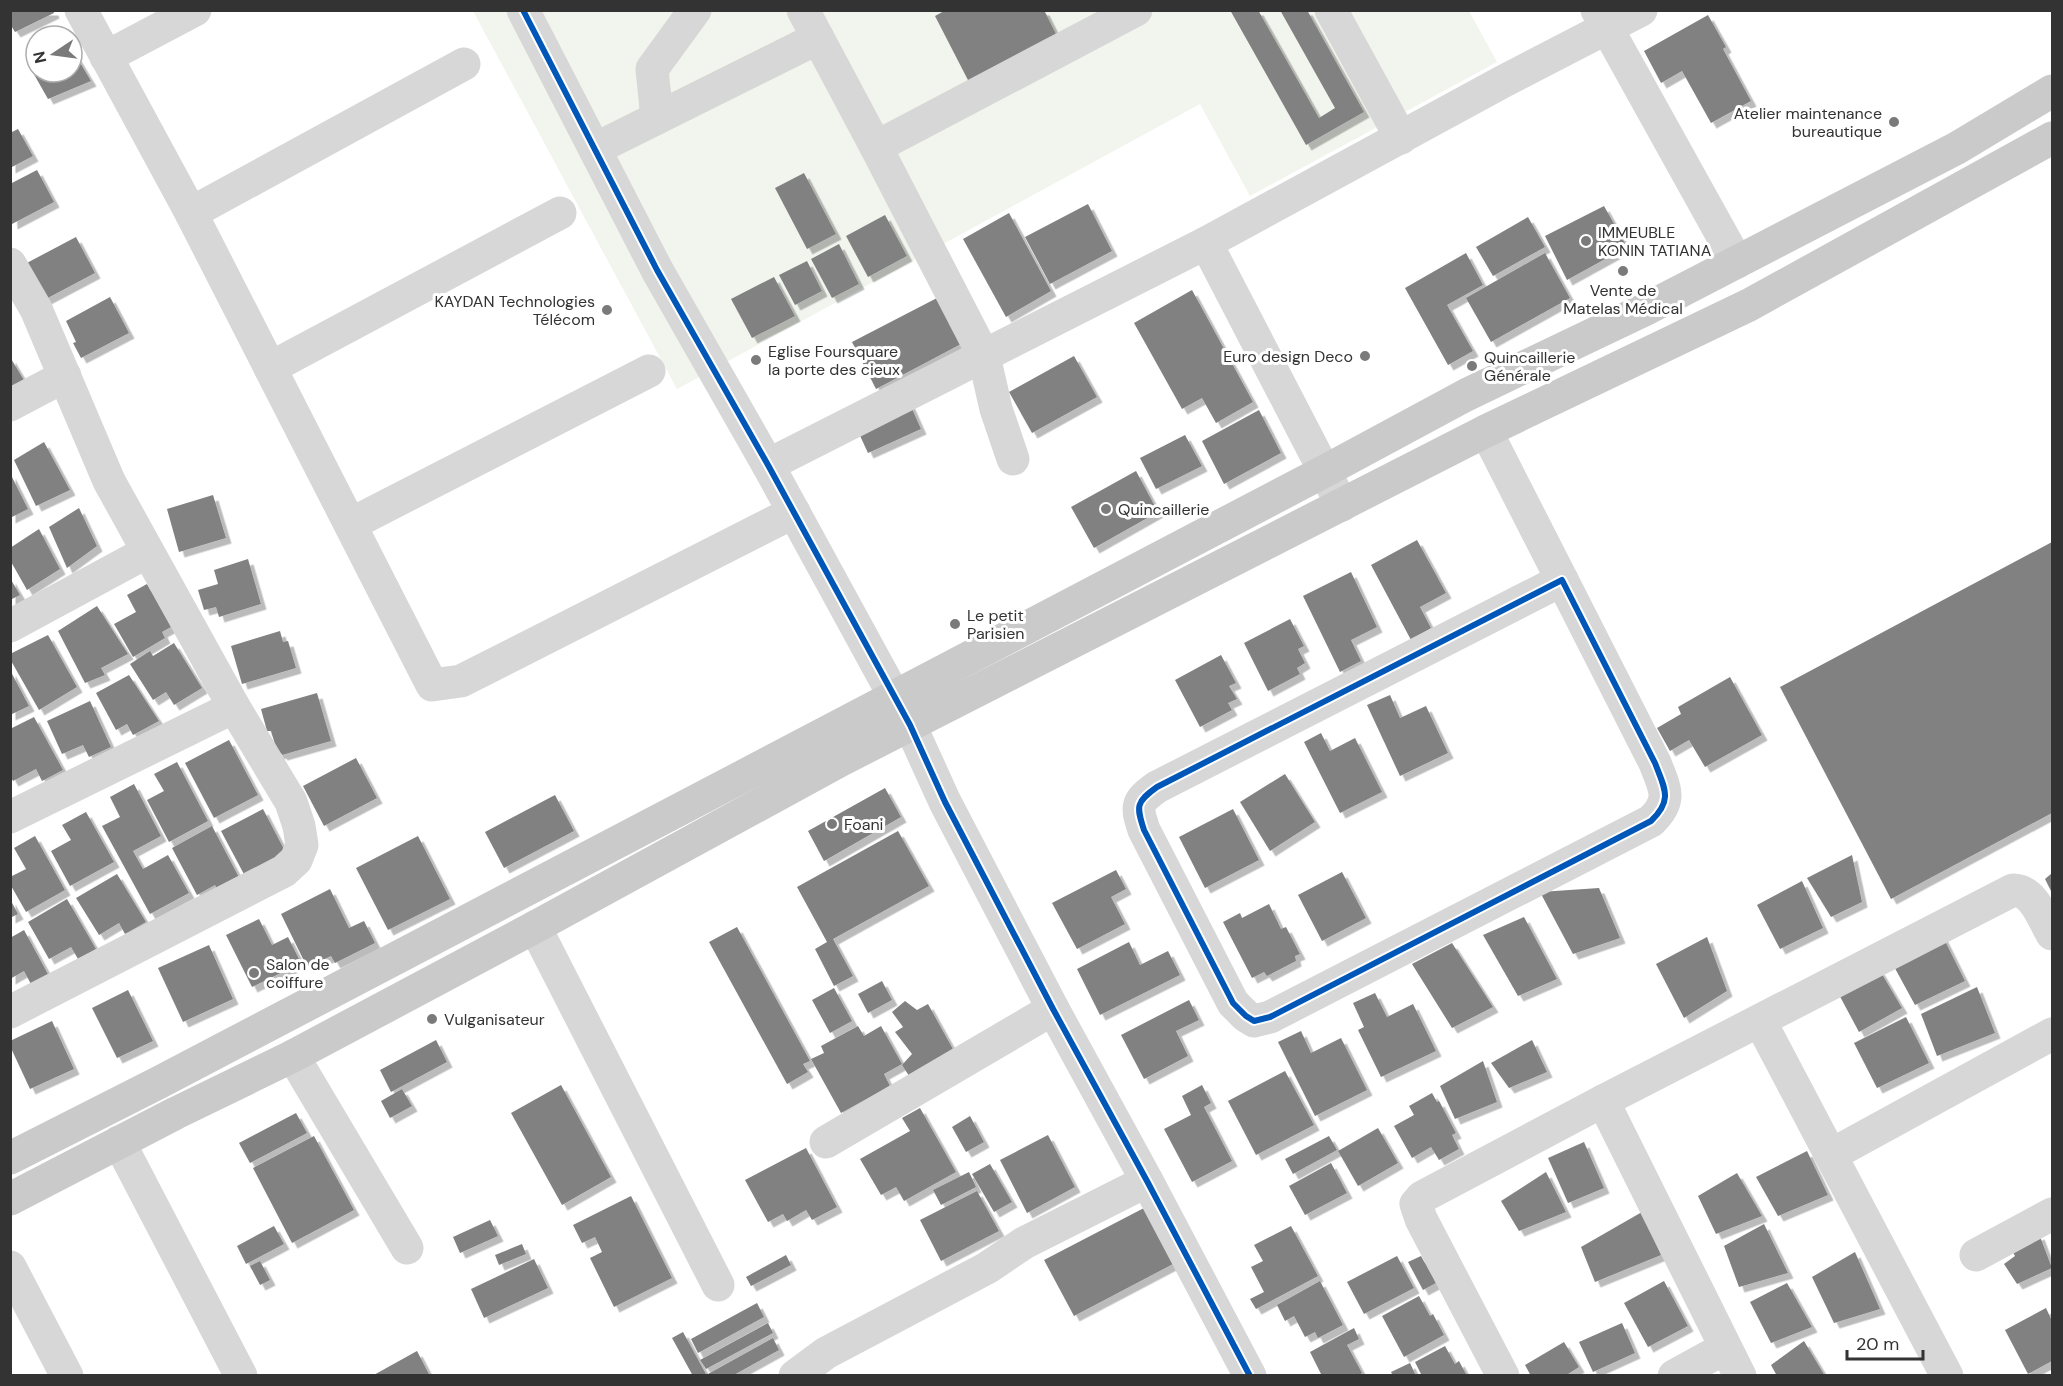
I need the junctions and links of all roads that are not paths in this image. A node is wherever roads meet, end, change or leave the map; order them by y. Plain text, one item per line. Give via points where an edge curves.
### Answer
1 (81, 10) edge
2 (195, 10) edge
3 (523, 10) edge
4 (694, 10) edge
5 (1136, 10) edge
6 (1331, 10) edge
7 (1641, 10) edge
8 (1601, 19) edge
9 (810, 24) edge
10 (106, 57) junction
11 (464, 64) dead end
12 (2052, 91) edge
13 (657, 118) junction
14 (1401, 138) junction
15 (2052, 138) edge
16 (876, 147) junction
17 (595, 149) junction
18 (191, 213) junction
19 (560, 213) dead end
20 (1206, 243) junction
21 (1737, 262) junction
22 (10, 264) edge
23 (984, 356) junction
24 (270, 368) junction
25 (649, 371) dead end
26 (65, 376) junction
27 (10, 405) edge
28 (1486, 431) junction
29 (1013, 459) dead end
30 (768, 465) junction
31 (1325, 471) junction
32 (1342, 505) junction
33 (794, 512) junction
34 (351, 524) junction
35 (147, 552) junction
36 (1562, 580) junction
37 (10, 626) edge
38 (894, 696) junction
39 (234, 707) junction
40 (910, 725) junction
41 (10, 817) edge
42 (536, 927) junction
43 (2052, 934) edge
44 (1053, 1009) junction
45 (10, 1012) edge
46 (1760, 1021) junction
47 (2052, 1034) edge
48 (293, 1056) junction
49 (1603, 1101) junction
50 (119, 1142) junction
51 (826, 1142) dead end
52 (1831, 1155) junction
53 (10, 1158) edge
54 (1147, 1181) junction
55 (10, 1199) edge
56 (2052, 1215) edge
57 (407, 1248) dead end
58 (1976, 1255) dead end
59 (10, 1267) edge
60 (718, 1285) dead end
61 (1733, 1362) edge
62 (67, 1376) edge
63 (241, 1376) edge
64 (795, 1376) edge
65 (1250, 1376) edge
66 (1503, 1376) edge
67 (1674, 1376) edge
68 (1947, 1376) edge

1 - 10 street
2 - 10 street
3 - 17 street
4 - 13 street via 652,69
5 - 16 street
6 - 14 street
7 - 8 street
8 - 14 street via 1504,81
8 - 21 street
9 - 13 street
9 - 16 street
10 - 18 street
11 - 18 street
12 - 21 main road via 1957,148
13 - 17 street
14 - 20 street
15 - 28 main road via 1749,305
16 - 23 street
17 - 30 street via 657,270
18 - 24 street
19 - 24 street
20 - 23 street
20 - 31 street
21 - 31 main road via 1466,395
22 - 26 street via 36,309
23 - 29 street
23 - 30 street
24 - 34 street
25 - 34 street
26 - 27 street
26 - 35 street via 109,481
28 - 32 main road
28 - 36 street
30 - 33 street
31 - 32 street
31 - 38 main road
32 - 40 main road
33 - 34 street via 461,681 432,685
33 - 38 street
35 - 37 street
35 - 39 street
36 - 36 street via 1655,763 1666,794 1663,809 1651,821 1269,1017 1254,1021 1246,1016 1233,1003 1144,830 1137,811 1141,799 1157,787
38 - 40 street
38 - 53 main road
39 - 41 street
39 - 45 street via 291,802 302,845 296,860 284,871
40 - 42 main road
40 - 44 street via 945,802
42 - 48 main road
42 - 60 street
43 - 46 street via 2030,896 2013,890
44 - 51 street
44 - 54 street
46 - 49 street
46 - 52 street
47 - 52 street
48 - 50 main road
48 - 57 street
49 - 61 street
49 - 66 street via 1422,1197 1416,1204
50 - 55 main road
50 - 63 street
52 - 68 street
54 - 64 street via 1024,1243 987,1268 826,1353
54 - 65 street
56 - 58 street
59 - 62 street
61 - 67 street

